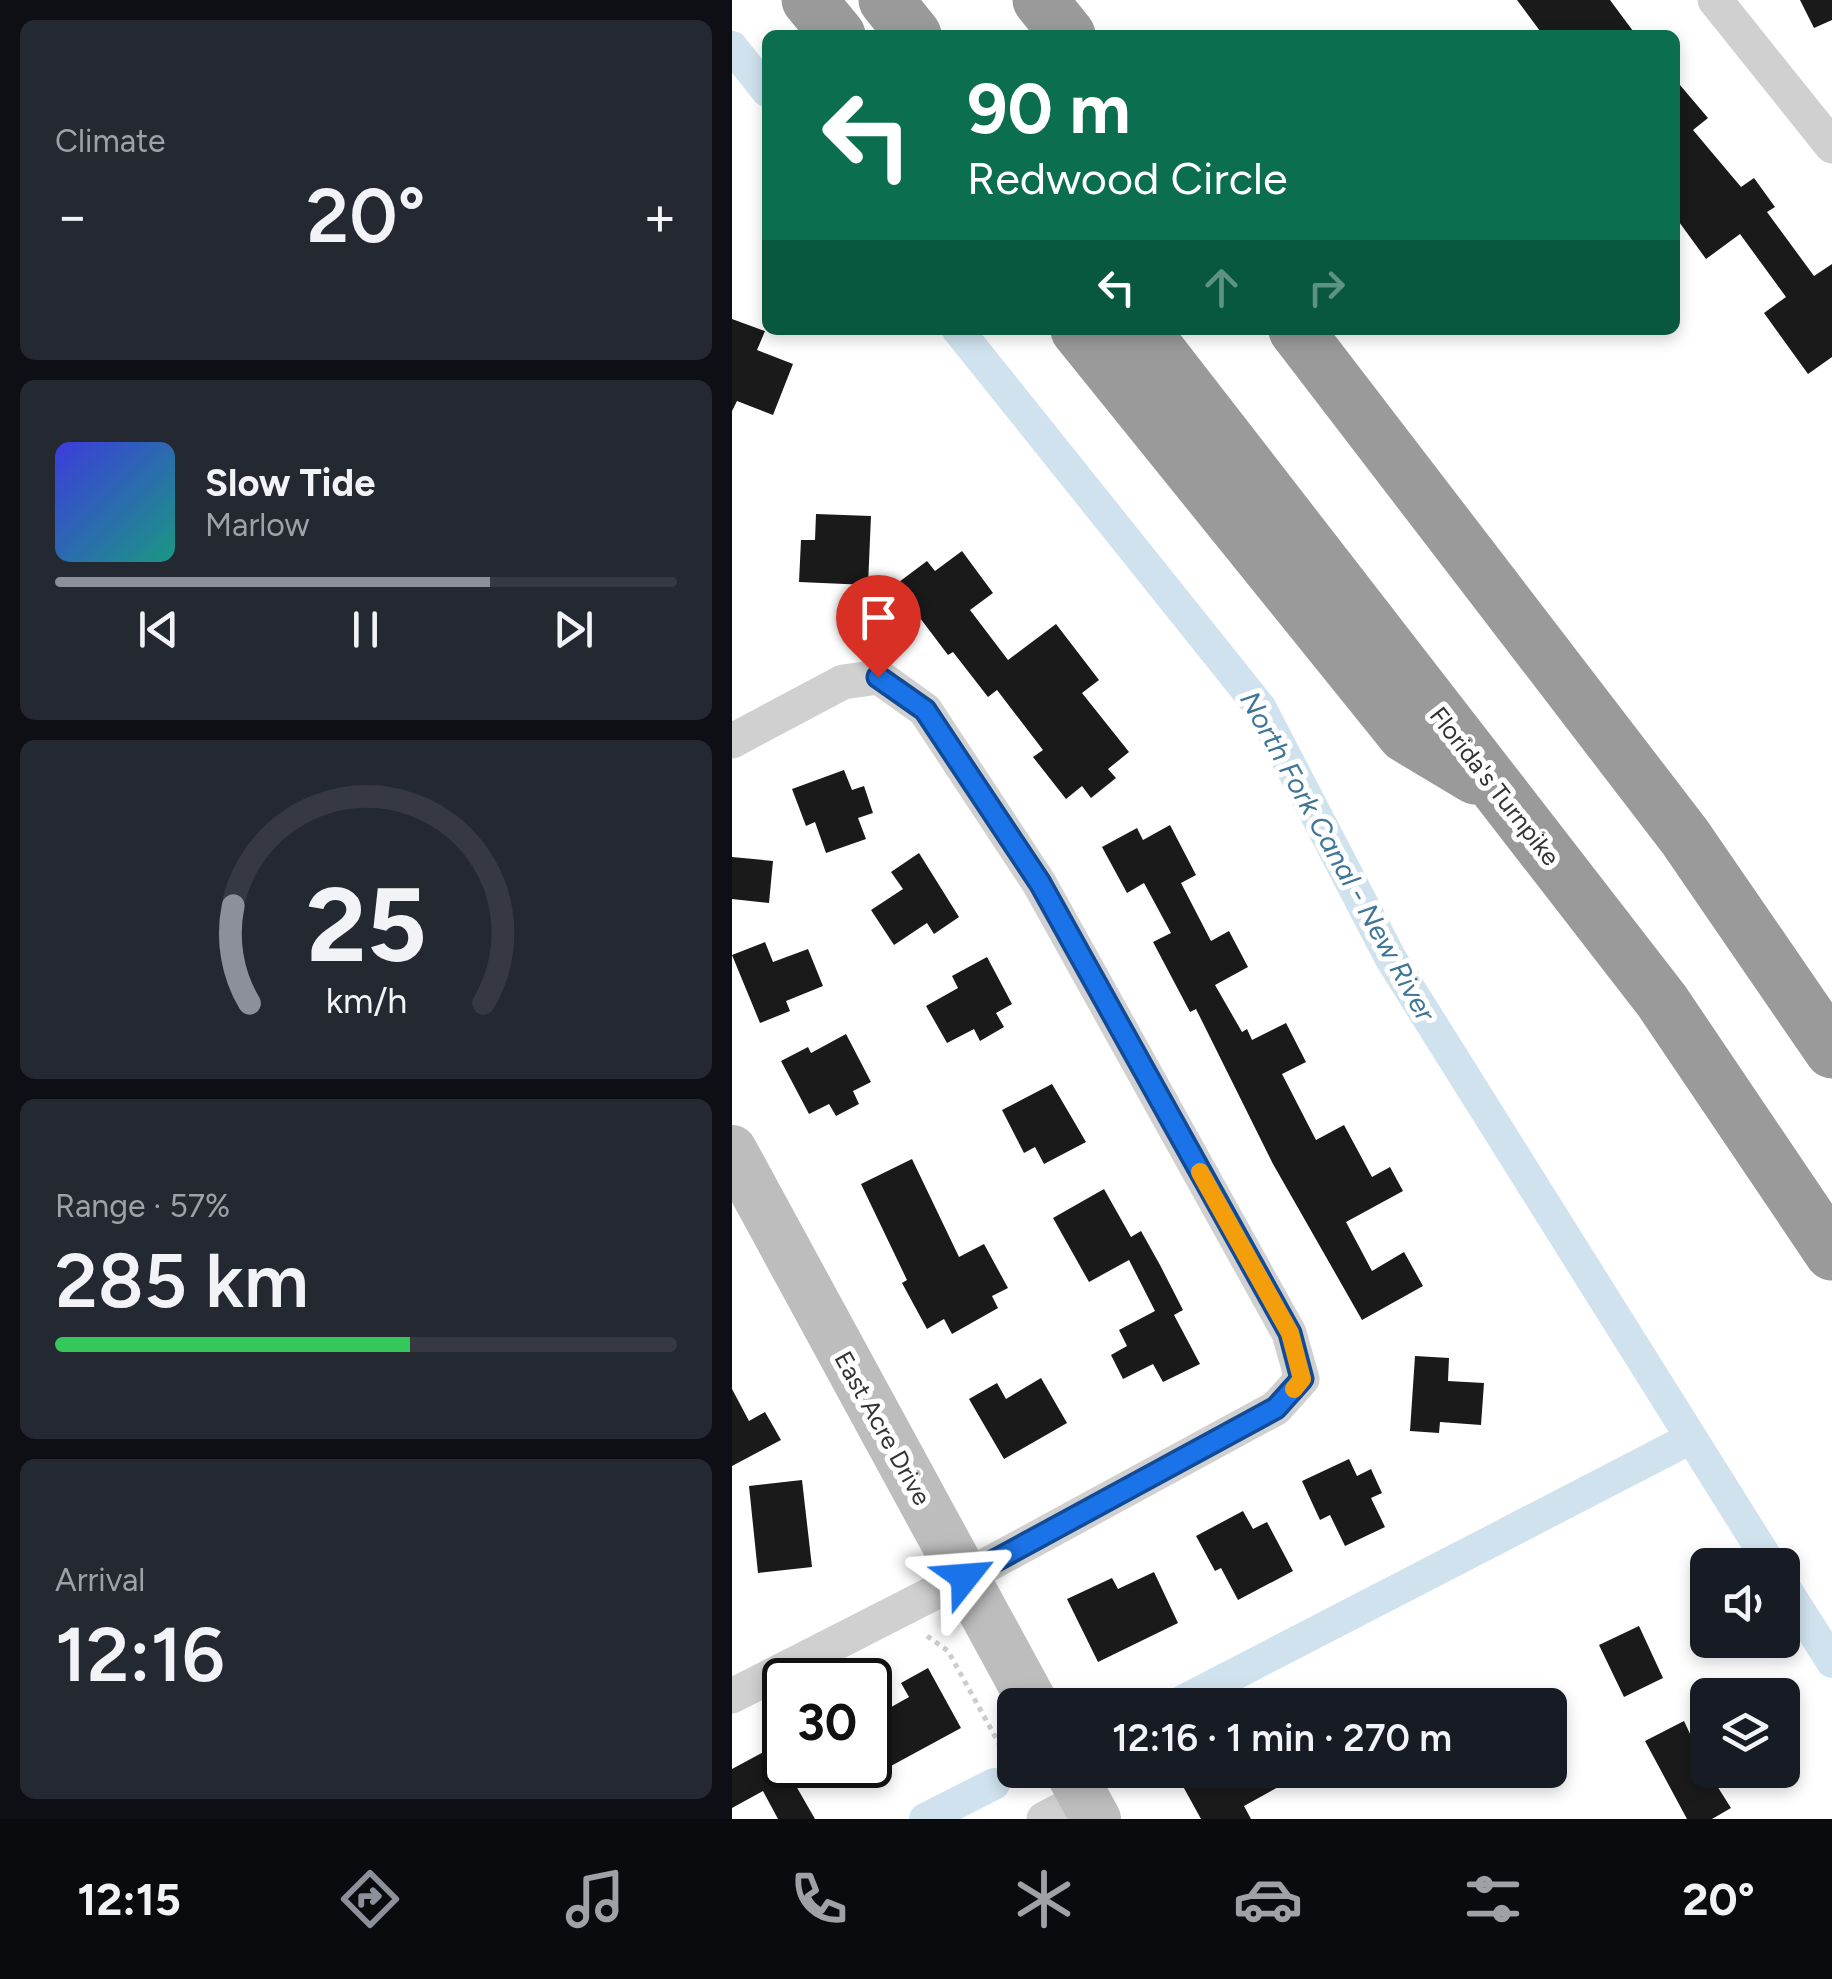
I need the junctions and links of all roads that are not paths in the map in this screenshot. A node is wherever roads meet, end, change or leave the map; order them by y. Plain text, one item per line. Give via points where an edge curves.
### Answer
1 (810, 0) edge
2 (886, 0) edge
3 (1040, 0) edge
4 (1084, 0) edge
5 (1715, 0) edge
6 (834, 30) edge
7 (910, 30) edge
8 (1064, 30) edge
9 (1096, 30) edge
10 (1828, 134) edge
11 (1082, 335) edge
12 (1146, 335) edge
13 (1300, 335) edge
14 (732, 741) edge
15 (1501, 793) junction
16 (1832, 1050) edge
17 (732, 1150) edge
18 (1832, 1253) edge
19 (965, 1577) junction
20 (1025, 1688) edge
21 (732, 1696) edge

1 - 6 highway
2 - 7 highway
3 - 8 highway
4 - 9 highway
5 - 10 street
11 - 15 highway via 1405,735
12 - 15 highway, Florida's Turnpike
13 - 16 highway via 1685,837
14 - 19 street via 844,682 878,677 925,710 1040,883 1290,1333 1302,1379 1276,1408
15 - 18 highway, Florida's Turnpike via 1662,1002
17 - 19 street, East Acre Drive
19 - 20 street, East Acre Drive
19 - 21 street

